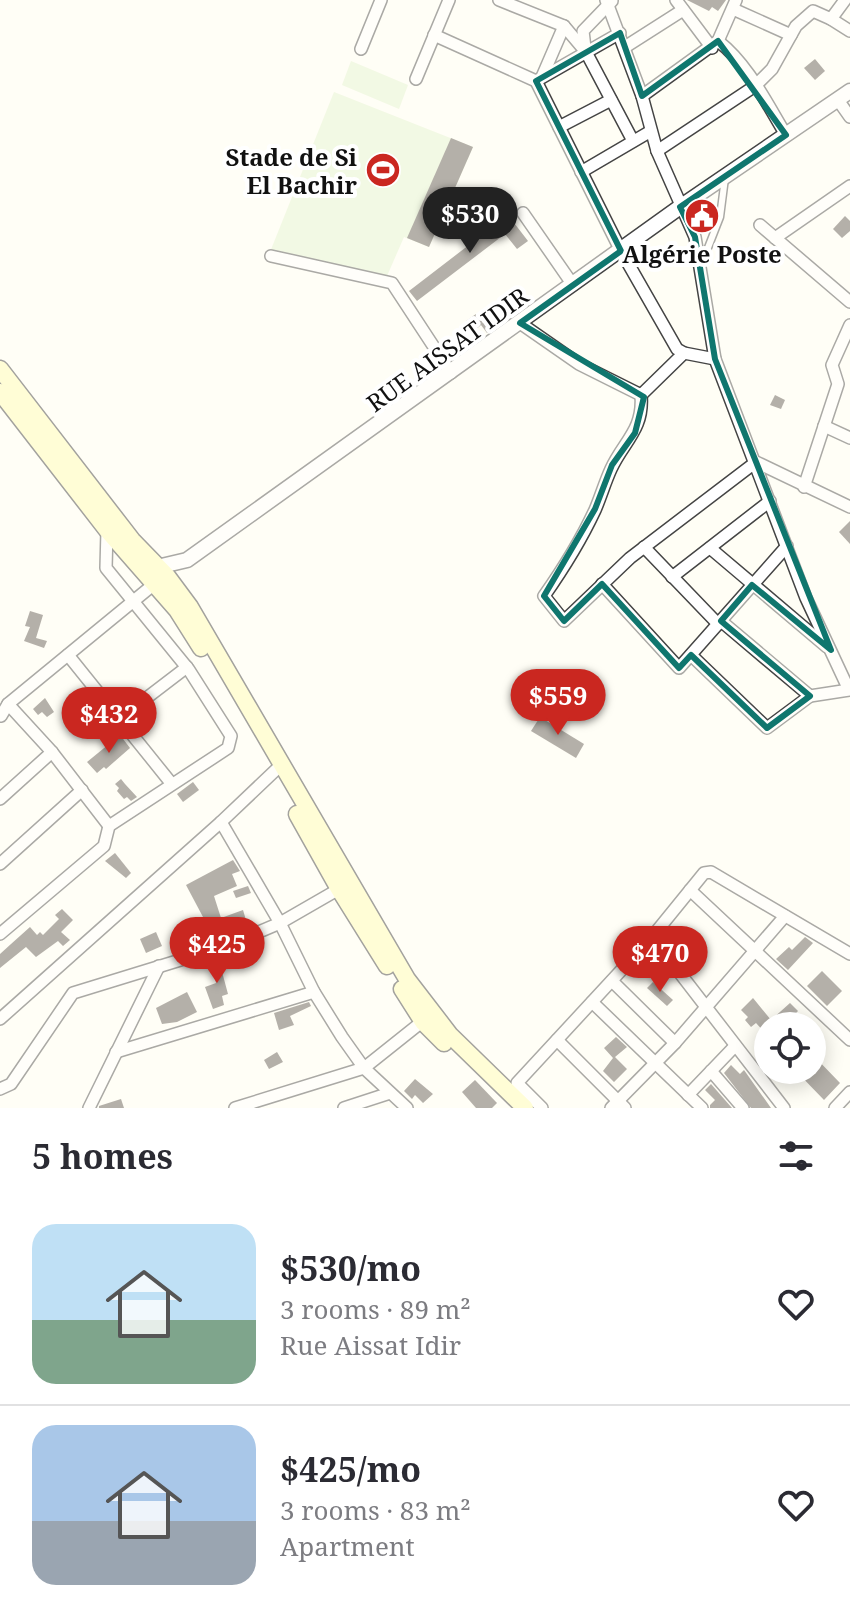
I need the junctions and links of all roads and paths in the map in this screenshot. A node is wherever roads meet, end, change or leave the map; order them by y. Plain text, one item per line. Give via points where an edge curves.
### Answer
1 (381, 0) edge
2 (449, 0) edge
3 (499, 0) edge
4 (845, 0) edge
5 (609, 2) edge
6 (680, 5) edge
7 (734, 5) edge
8 (831, 19) junction
9 (564, 26) junction
10 (850, 31) edge
11 (620, 33) junction
12 (434, 35) junction
13 (791, 35) junction
14 (715, 44) junction
15 (625, 47) junction
16 (361, 49) dead end
17 (586, 52) junction
18 (416, 79) dead end
19 (539, 79) junction
20 (755, 86) junction
21 (844, 95) edge
22 (642, 96) junction
23 (611, 100) junction
24 (850, 117) edge
25 (559, 127) junction
26 (651, 131) junction
27 (786, 135) junction
28 (633, 141) junction
29 (657, 151) junction
30 (581, 172) junction
31 (725, 178) junction
32 (850, 186) edge
33 (680, 207) junction
34 (523, 213) dead end
35 (760, 225) dead end
36 (775, 238) junction
37 (621, 251) junction
38 (271, 256) dead end
39 (701, 265) junction
40 (573, 285) junction
41 (850, 302) edge
42 (520, 323) junction
43 (850, 325) edge
44 (684, 353) junction
45 (715, 359) junction
46 (0, 369) edge
47 (451, 373) junction
48 (0, 392) edge
49 (641, 395) junction
50 (824, 426) junction
51 (850, 438) edge
52 (756, 462) junction
53 (804, 487) junction
54 (770, 501) junction
55 (850, 507) edge
56 (107, 530) junction
57 (787, 546) junction
58 (644, 547) junction
59 (710, 548) junction
60 (187, 560) junction
61 (672, 577) junction
62 (160, 583) junction
63 (602, 584) junction
64 (752, 585) junction
65 (135, 600) junction
66 (720, 622) junction
67 (831, 650) junction
68 (68, 655) junction
69 (691, 655) junction
70 (187, 667) junction
71 (810, 696) junction
72 (8, 704) junction
73 (1, 716) edge
74 (119, 719) junction
75 (52, 752) junction
76 (277, 768) junction
77 (171, 783) junction
78 (82, 790) junction
79 (0, 799) edge
80 (221, 822) junction
81 (109, 826) junction
82 (0, 864) edge
83 (339, 889) junction
84 (690, 890) junction
85 (785, 916) junction
86 (280, 923) junction
87 (0, 934) edge
88 (652, 937) junction
89 (754, 950) junction
90 (850, 954) edge
91 (159, 966) junction
92 (612, 981) junction
93 (314, 992) junction
94 (592, 1002) junction
95 (706, 1007) junction
96 (428, 1018) junction
97 (0, 1019) edge
98 (557, 1040) junction
99 (850, 1040) edge
100 (675, 1043) junction
101 (735, 1046) junction
102 (116, 1052) junction
103 (655, 1063) junction
104 (364, 1068) junction
105 (711, 1071) junction
106 (0, 1089) edge
107 (850, 1092) edge
108 (390, 1093) junction
109 (688, 1095) junction
110 (618, 1106) edge
111 (89, 1108) edge
112 (235, 1108) edge
113 (344, 1108) edge
114 (407, 1108) edge
115 (511, 1108) edge
116 (525, 1108) edge
117 (542, 1108) edge
118 (702, 1108) edge
119 (743, 1108) edge
120 (784, 1108) edge
121 (835, 1108) edge

1 - 16 street
2 - 12 street
3 - 9 street
4 - 8 street
5 - 11 street
5 - 17 street via 583,31
6 - 14 street
6 - 15 street
7 - 13 street
7 - 14 street
8 - 10 street
8 - 13 street via 813,11
9 - 17 street
9 - 19 street
11 - 15 street
11 - 17 street
12 - 18 street
12 - 19 street
13 - 20 street via 772,69
14 - 20 street via 729,49
14 - 22 street
15 - 22 street
17 - 19 street
17 - 23 street
19 - 25 street
20 - 27 street
20 - 29 street
21 - 24 street
21 - 27 street, RUE AISSAT IDIR
22 - 26 street
23 - 25 street
23 - 28 street
25 - 30 street
26 - 28 street
26 - 29 street
27 - 31 street, RUE AISSAT IDIR
28 - 30 street
29 - 33 street
30 - 37 street
31 - 33 street, RUE AISSAT IDIR
31 - 39 lane via 720,217
32 - 36 street
33 - 37 street, RUE AISSAT IDIR
33 - 39 street
34 - 40 street
35 - 36 street
36 - 41 street
37 - 40 street, RUE AISSAT IDIR
37 - 44 street
38 - 47 street via 392,283
39 - 45 street
40 - 42 street, RUE AISSAT IDIR
42 - 47 street, RUE AISSAT IDIR
42 - 49 street via 579,364
43 - 50 street via 832,365 838,384
44 - 45 street
44 - 49 street
45 - 52 street
46 - 62 main road
47 - 60 street, RUE AISSAT IDIR
48 - 56 main road
49 - 63 street via 635,433 612,465 595,509 544,596 564,621
50 - 51 street
50 - 53 street
52 - 53 street
52 - 54 street
52 - 58 street
53 - 55 street
54 - 57 street
54 - 59 street
56 - 62 main road
56 - 65 street via 106,568
57 - 64 street
57 - 67 street
58 - 61 street
58 - 63 street
59 - 61 street
59 - 64 street
60 - 62 street
60 - 62 street
61 - 66 street
62 - 65 street
62 - 76 main road via 199,622
63 - 69 street via 679,668
64 - 66 street
64 - 67 street
65 - 68 street
65 - 70 street
66 - 69 street
66 - 71 street
67 - 71 street via 849,690
68 - 72 street
68 - 74 street
69 - 71 street via 767,728
70 - 74 street
70 - 77 street via 231,736 228,748
72 - 73 street
72 - 75 street
74 - 77 street
75 - 78 street
75 - 79 street
76 - 80 street
76 - 83 main road
76 - 96 main road
77 - 81 street
78 - 81 street
78 - 82 street
80 - 86 street
80 - 97 street
81 - 87 street via 104,846
83 - 86 street
83 - 96 main road
84 - 85 street via 711,872
84 - 88 street
84 - 89 street
85 - 89 street
85 - 90 street
86 - 91 street
86 - 93 street
88 - 92 street
88 - 95 street
89 - 95 street
89 - 99 street
91 - 102 street
91 - 106 street via 73,993 11,1084
92 - 94 street
92 - 100 street
93 - 102 street
93 - 104 street
94 - 98 street
94 - 103 street
95 - 100 street
95 - 101 street
96 - 104 street
96 - 115 main road
96 - 116 main road
98 - 110 street
98 - 117 street via 517,1083
100 - 103 street
101 - 105 street
101 - 120 street
102 - 111 street
103 - 109 street
103 - 110 street
104 - 108 street
104 - 112 street
105 - 109 street
105 - 119 street
107 - 121 street
108 - 113 street
108 - 114 street
109 - 118 street

